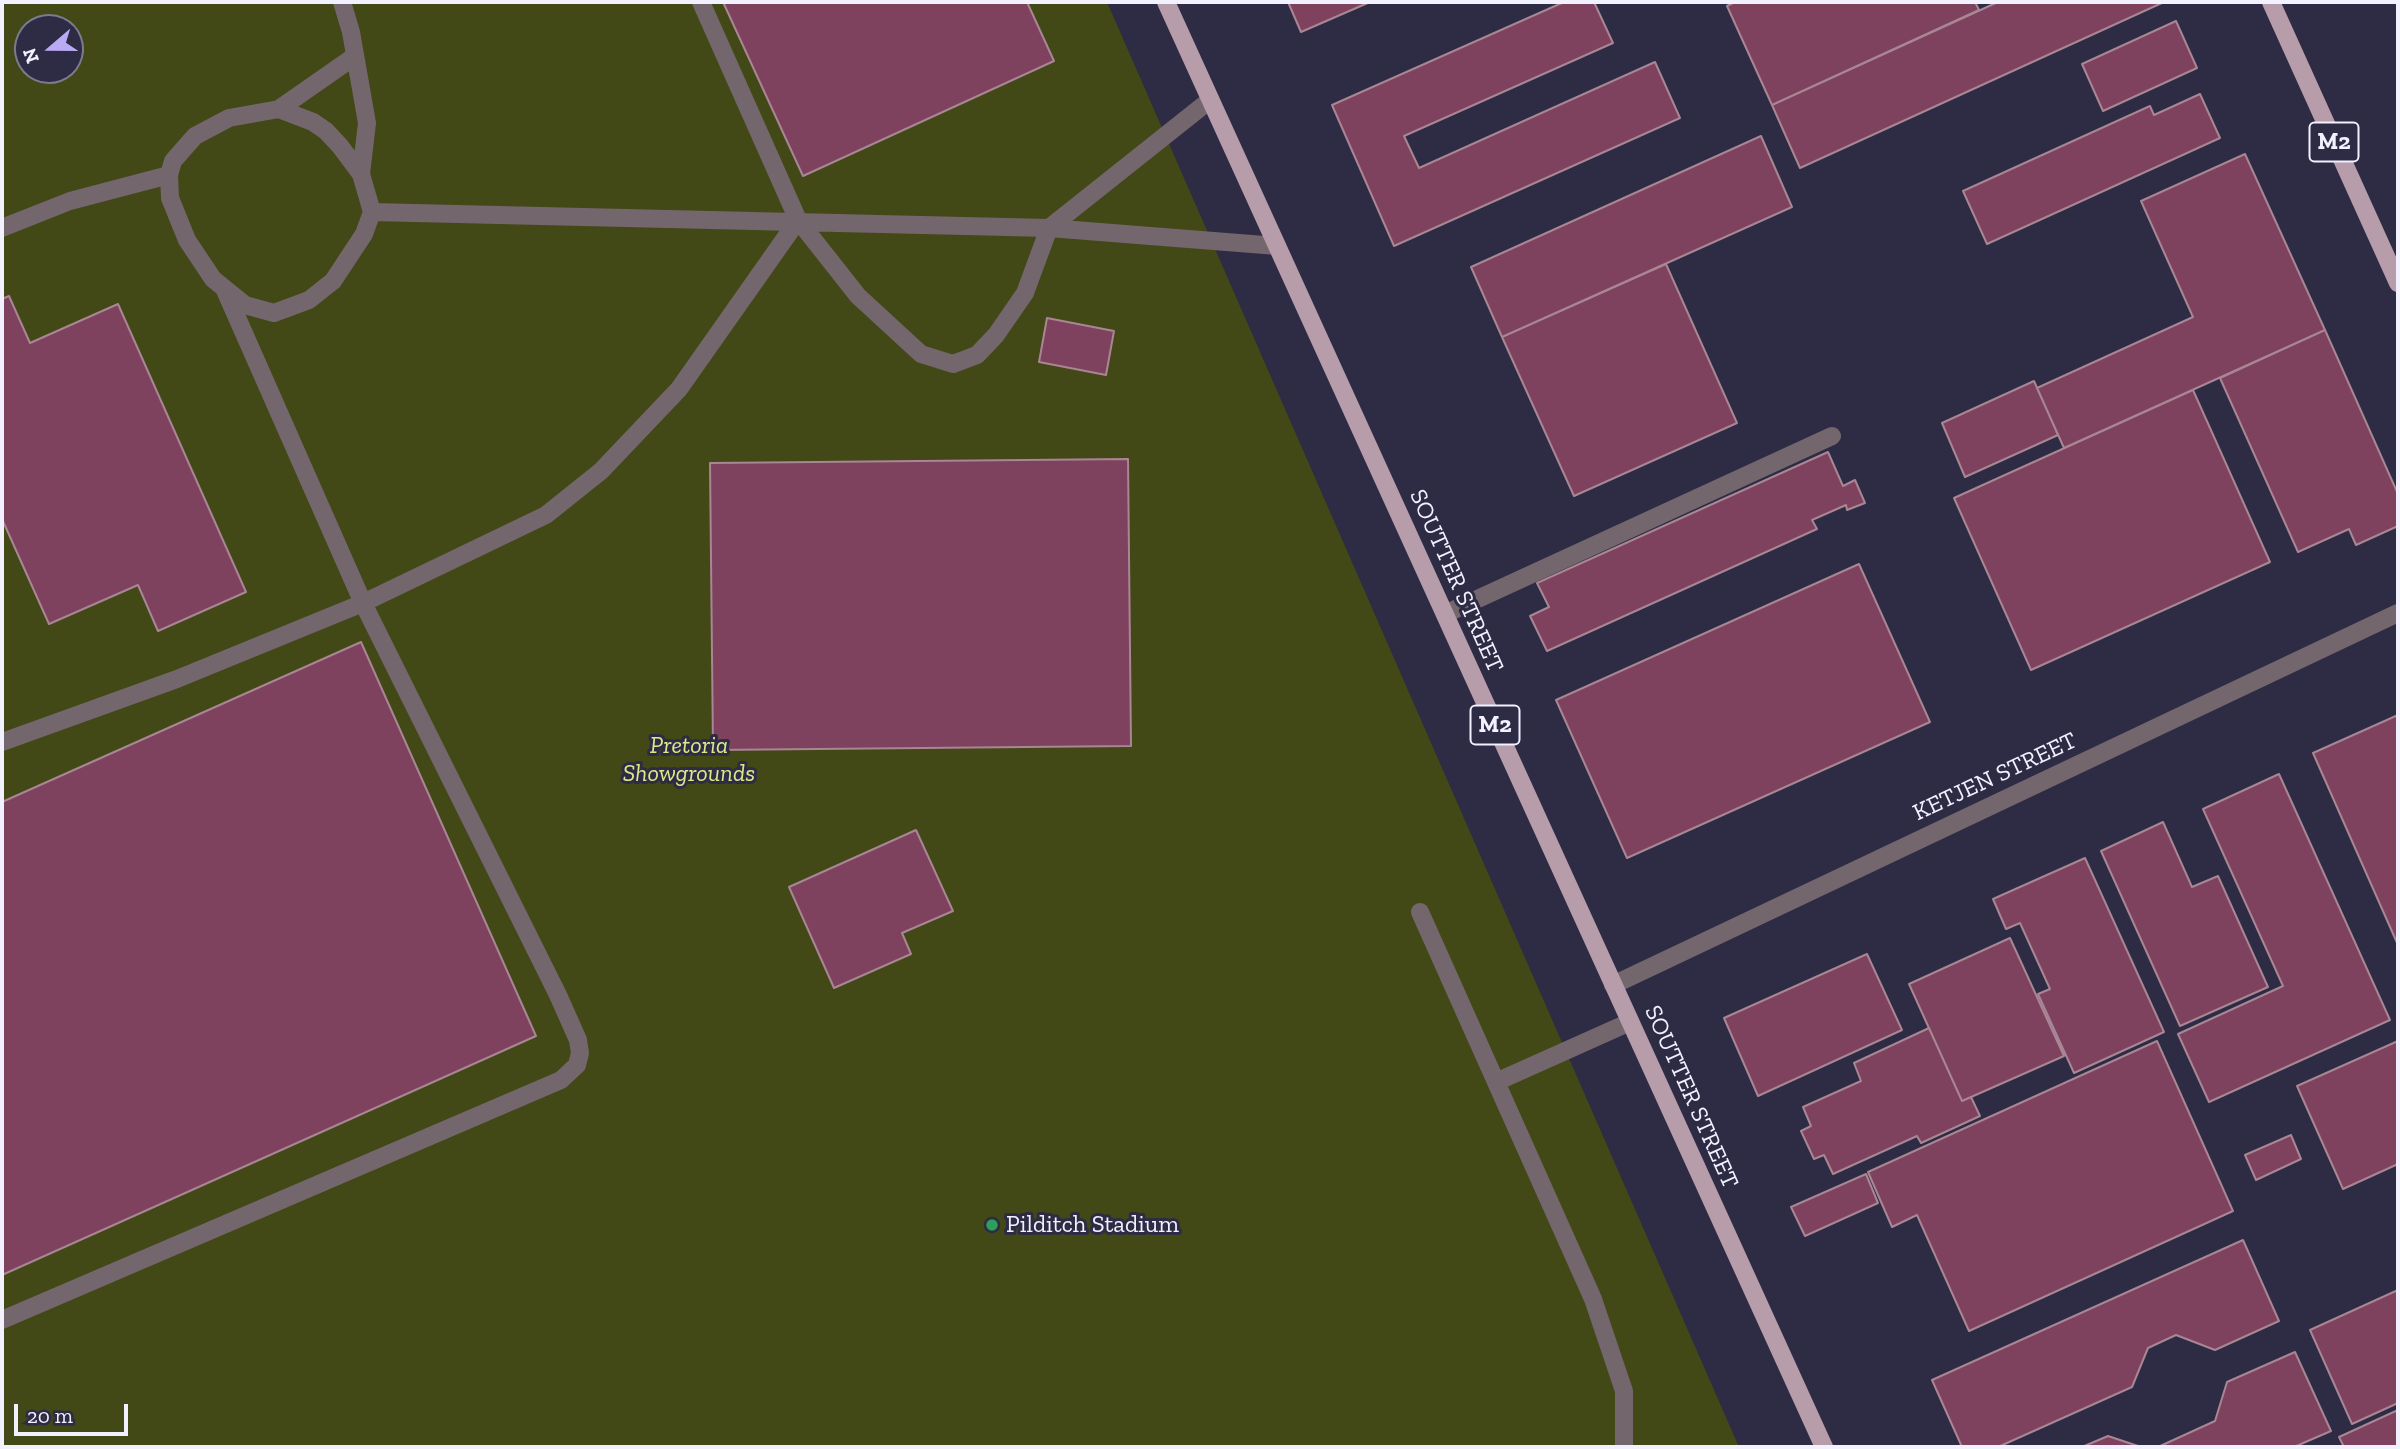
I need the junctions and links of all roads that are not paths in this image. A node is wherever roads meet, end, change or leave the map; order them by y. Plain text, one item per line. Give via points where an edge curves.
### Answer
1 (342, 2) edge
2 (701, 2) edge
3 (1166, 2) edge
4 (2271, 2) edge
5 (355, 56) junction
6 (1210, 100) junction
7 (279, 109) junction
8 (360, 174) junction
9 (169, 175) junction
10 (372, 212) junction
11 (798, 220) junction
12 (2, 228) edge
13 (1049, 228) junction
14 (1277, 246) junction
15 (2398, 283) edge
16 (224, 288) junction
17 (1832, 436) dead end
18 (363, 603) junction
19 (2398, 613) edge
20 (1445, 614) junction
21 (2, 742) edge
22 (1420, 912) dead end
23 (1614, 985) junction
24 (1630, 1022) junction
25 (1496, 1082) junction
26 (2, 1320) edge
27 (1624, 1447) edge
28 (1824, 1447) edge

1 - 5 street
2 - 11 street
3 - 6 main road, SOUTTER STREET / M2
4 - 15 main road, M2
5 - 7 street
5 - 8 street via 367,123
6 - 13 street
6 - 14 main road, SOUTTER STREET / M2
7 - 8 street via 326,131
7 - 9 street via 229,118 195,136 173,160
8 - 10 street
9 - 12 street via 70,201
9 - 16 street via 170,198 187,240
10 - 11 street
10 - 16 street via 347,262 333,281 309,300 274,313 246,305
11 - 13 street
11 - 13 street via 858,296 886,323 921,354 953,364 977,355 996,335 1025,293
11 - 18 street via 679,389 601,471 547,515
13 - 14 street
14 - 20 main road, SOUTTER STREET / M2
16 - 18 street
17 - 20 street
18 - 21 street via 177,679
18 - 26 street via 579,1040 577,1066 561,1080
19 - 23 street, KETJEN STREET
20 - 23 main road, SOUTTER STREET / M2
22 - 25 street
23 - 24 main road, SOUTTER STREET / M2
24 - 25 street
24 - 28 main road, SOUTTER STREET / M2
25 - 27 street via 1593,1299 1623,1391

